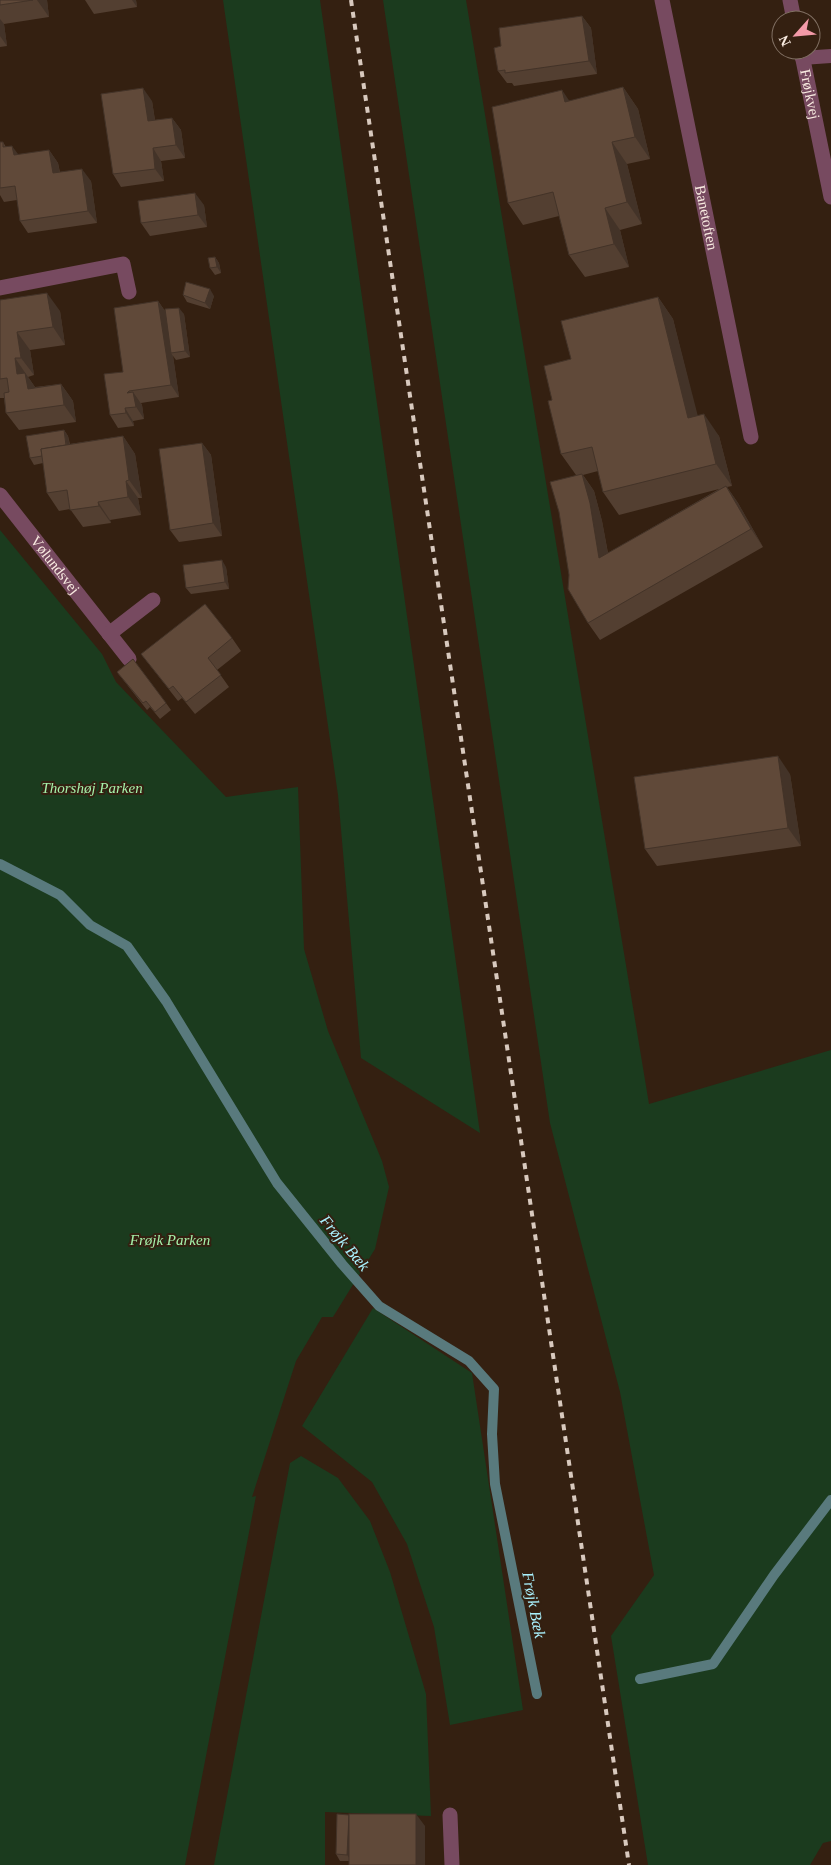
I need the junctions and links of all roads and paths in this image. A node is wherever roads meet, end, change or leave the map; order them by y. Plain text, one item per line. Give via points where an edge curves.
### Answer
1 (662, 0) edge
2 (802, 60) edge
3 (831, 197) edge
4 (0, 288) edge
5 (129, 292) dead end
6 (751, 437) dead end
7 (0, 495) edge
8 (153, 600) dead end
9 (109, 634) junction
10 (129, 659) dead end
11 (450, 1815) dead end
12 (452, 1865) edge

1 - 6 street, Banetoften
2 - 3 street, Frøjkvej
4 - 5 street via 123,264
7 - 9 street, Vølundsvej
8 - 9 street
9 - 10 street, Vølundsvej
11 - 12 street

